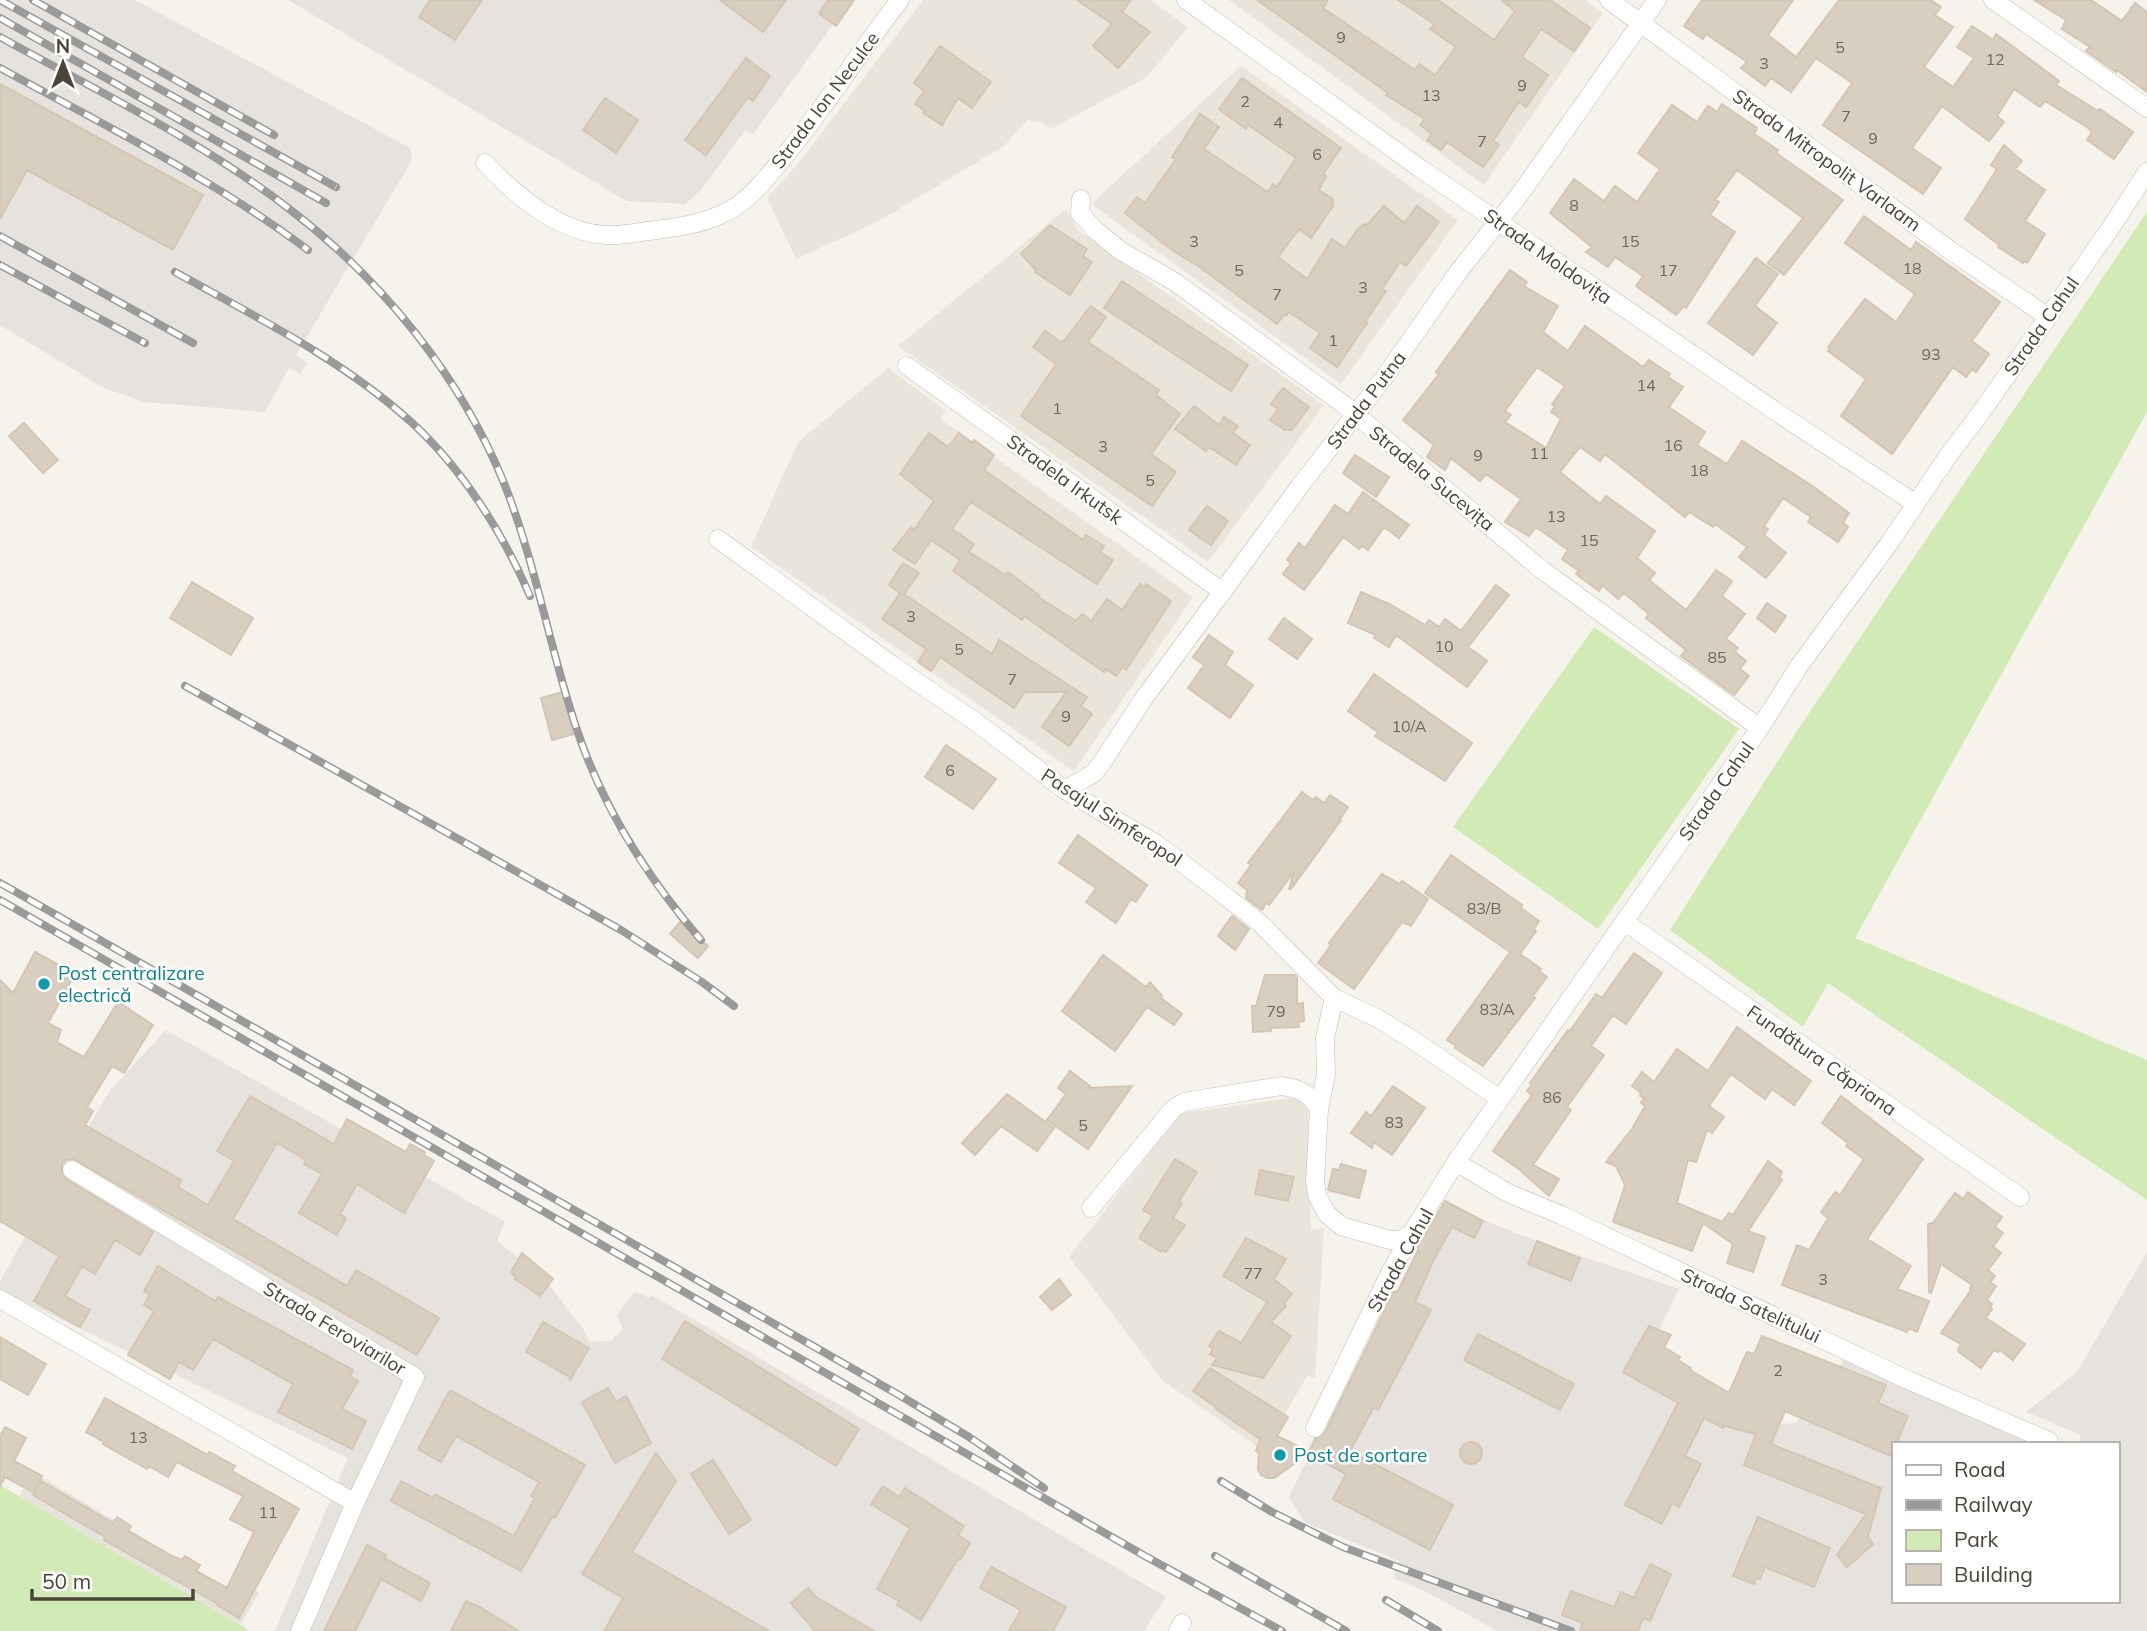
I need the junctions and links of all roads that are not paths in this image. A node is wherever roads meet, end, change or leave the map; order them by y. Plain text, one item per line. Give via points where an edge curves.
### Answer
1 (900, 0) edge
2 (1186, 0) edge
3 (1609, 0) edge
4 (1657, 0) edge
5 (1993, 0) edge
6 (1641, 22) junction
7 (2147, 107) edge
8 (485, 163) dead end
9 (2147, 172) edge
10 (1081, 199) dead end
11 (1498, 221) junction
12 (2048, 317) junction
13 (907, 366) dead end
14 (1354, 415) junction
15 (1916, 504) junction
16 (718, 539) dead end
17 (1223, 592) junction
18 (1759, 728) junction
19 (1065, 790) junction
20 (1625, 922) junction
21 (1334, 998) junction
22 (1500, 1100) junction
23 (1319, 1109) junction
24 (1456, 1162) junction
25 (72, 1170) dead end
26 (2020, 1197) dead end
27 (1091, 1208) dead end
28 (1411, 1234) junction
29 (0, 1299) edge
30 (1315, 1428) dead end
31 (2049, 1441) dead end
32 (355, 1503) junction
33 (300, 1631) edge

1 - 8 street, Strada Ion Neculce via 811,125 754,192 722,215 623,235 589,232 559,222 509,188
2 - 11 street, Strada Moldovița
3 - 6 street, Strada Mitropolit Varlaam
4 - 6 street, Strada Putna
5 - 7 street
6 - 11 street, Strada Putna
6 - 12 street, Strada Mitropolit Varlaam
9 - 12 street, Strada Cahul
10 - 14 street, Stradela Sucevița via 1080,213 1121,251 1185,289
11 - 14 street, Strada Putna
11 - 15 street, Strada Moldovița
12 - 15 street, Strada Cahul
13 - 17 street, Stradela Irkutsk
14 - 17 street, Strada Putna
14 - 18 street, Stradela Sucevița via 1542,570
15 - 18 street, Strada Cahul
16 - 19 street, Pasajul Simferopol
17 - 19 street, Strada Putna via 1094,773
18 - 20 street, Strada Cahul
19 - 21 street, Pasajul Simferopol via 1157,845 1260,923
20 - 22 street, Strada Cahul
20 - 26 street, Fundătura Căpriana
21 - 22 street, Pasajul Simferopol via 1377,1018
21 - 23 street via 1325,1038 1325,1083
22 - 24 street, Strada Cahul
23 - 27 street via 1313,1098 1299,1089 1280,1086 1184,1102 1173,1109
23 - 28 street via 1315,1181 1327,1214 1341,1226 1370,1236 1400,1240
24 - 28 street, Strada Cahul
24 - 31 street, Strada Satelitului via 1508,1192 1908,1380
25 - 32 street, Strada Feroviarilor via 415,1377
28 - 30 street, Strada Cahul
29 - 32 street
32 - 33 street

